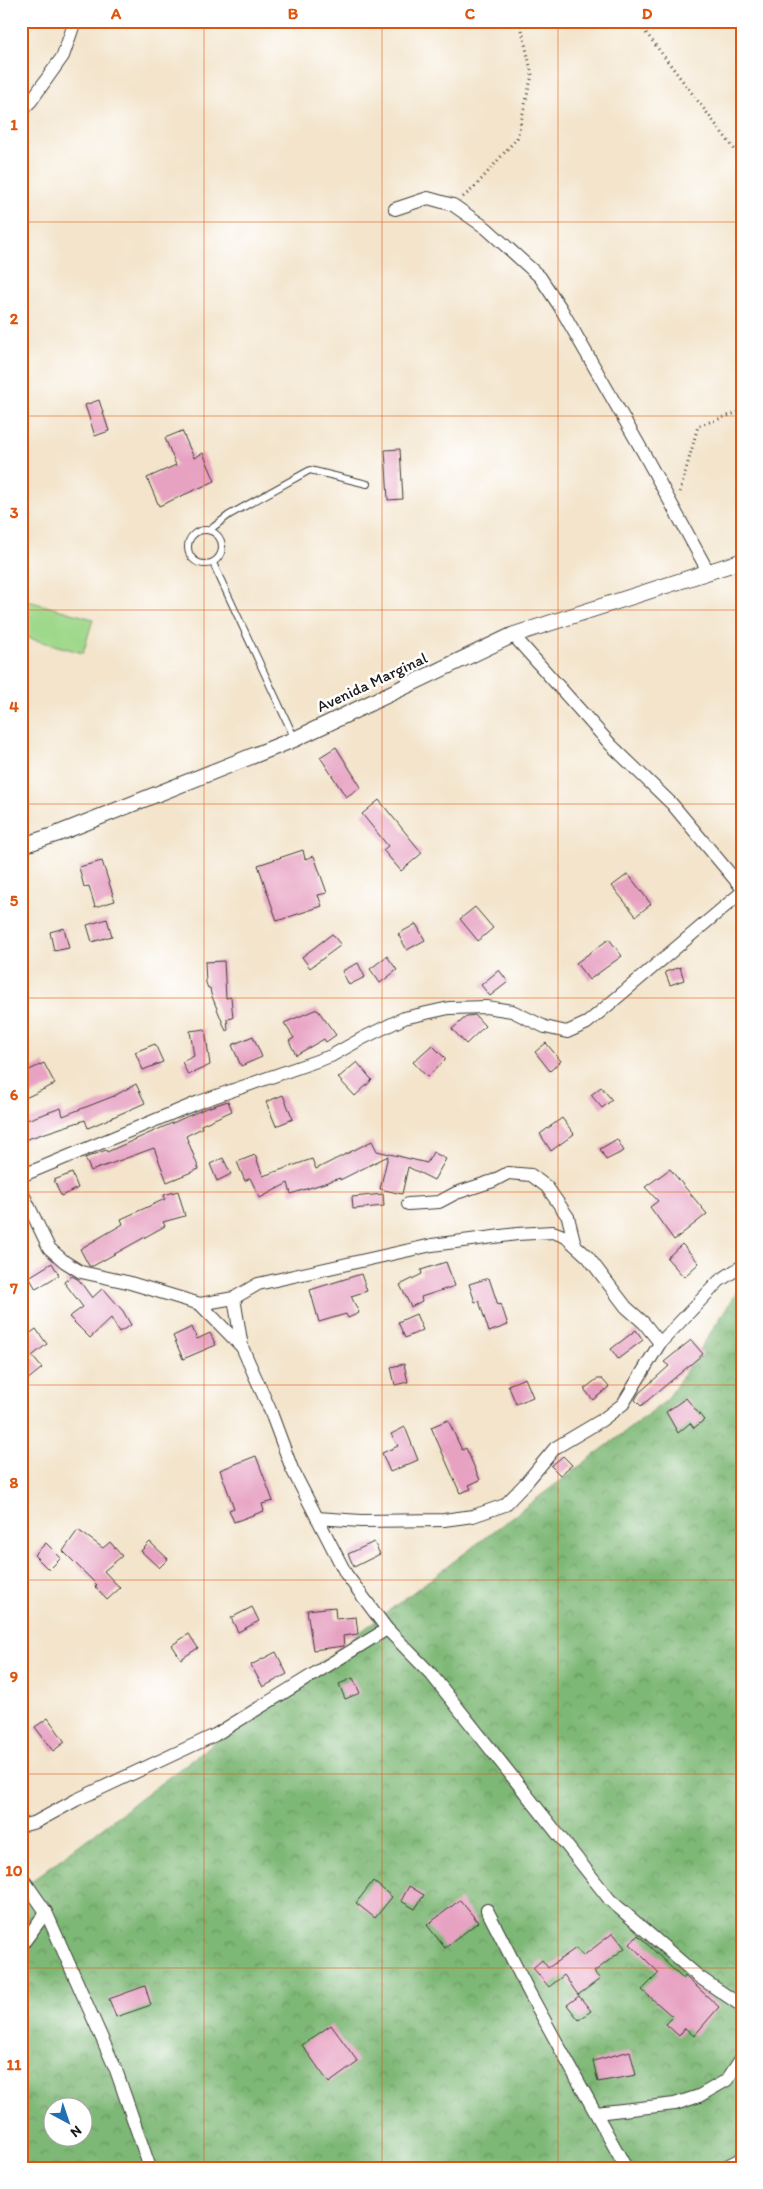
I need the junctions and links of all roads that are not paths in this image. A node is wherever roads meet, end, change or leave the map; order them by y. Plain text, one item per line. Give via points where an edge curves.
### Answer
1 (76, 21) edge
2 (21, 111) edge
3 (395, 209) dead end
4 (367, 484) dead end
5 (211, 529) junction
6 (742, 561) edge
7 (212, 563) junction
8 (709, 573) junction
9 (513, 634) junction
10 (295, 739) junction
11 (21, 846) edge
12 (742, 888) edge
13 (742, 892) edge
14 (21, 1176) edge
15 (21, 1190) edge
16 (408, 1204) dead end
17 (575, 1245) junction
18 (742, 1266) edge
19 (234, 1298) junction
20 (200, 1304) junction
21 (660, 1343) junction
22 (242, 1347) junction
23 (318, 1518) junction
24 (387, 1629) junction
25 (21, 1826) edge
26 (21, 1876) edge
27 (487, 1910) dead end
28 (46, 1912) junction
29 (21, 1946) edge
30 (742, 2006) edge
31 (742, 2057) edge
32 (596, 2113) junction
33 (742, 2160) edge
34 (150, 2168) edge
35 (626, 2168) edge
36 (726, 2168) edge

1 - 2 street via 63,56
3 - 8 street via 428,198 453,205 486,228 540,277 643,452
4 - 5 lane via 310,470 229,515
5 - 7 lane via 221,539 223,548 220,557
5 - 7 lane via 197,531 187,545 195,561
6 - 8 street, Avenida Marginal
7 - 10 lane
8 - 9 street, Avenida Marginal
9 - 10 street, Avenida Marginal
9 - 12 street via 611,745 672,804
10 - 11 street, Avenida Marginal
13 - 14 street via 587,1023 567,1032 545,1027 512,1011 486,1007 449,1008 404,1018 331,1056 199,1102
15 - 20 street via 49,1248 65,1262 81,1272
16 - 17 street via 438,1202 508,1173 531,1175 547,1187 568,1217
17 - 19 street via 553,1232 432,1245 258,1284
17 - 21 street
18 - 21 street via 718,1281
19 - 20 street
19 - 22 street
20 - 22 street
21 - 23 street via 623,1404 555,1448 504,1505 474,1516 444,1520
22 - 23 street via 292,1470
23 - 24 street via 346,1574
24 - 25 street via 215,1735 36,1822
24 - 30 street via 431,1674 610,1900 699,1976
26 - 28 street
27 - 32 street
28 - 29 street
28 - 34 street via 116,2070
31 - 32 street via 727,2080 699,2096 675,2104
32 - 35 street
33 - 36 street

